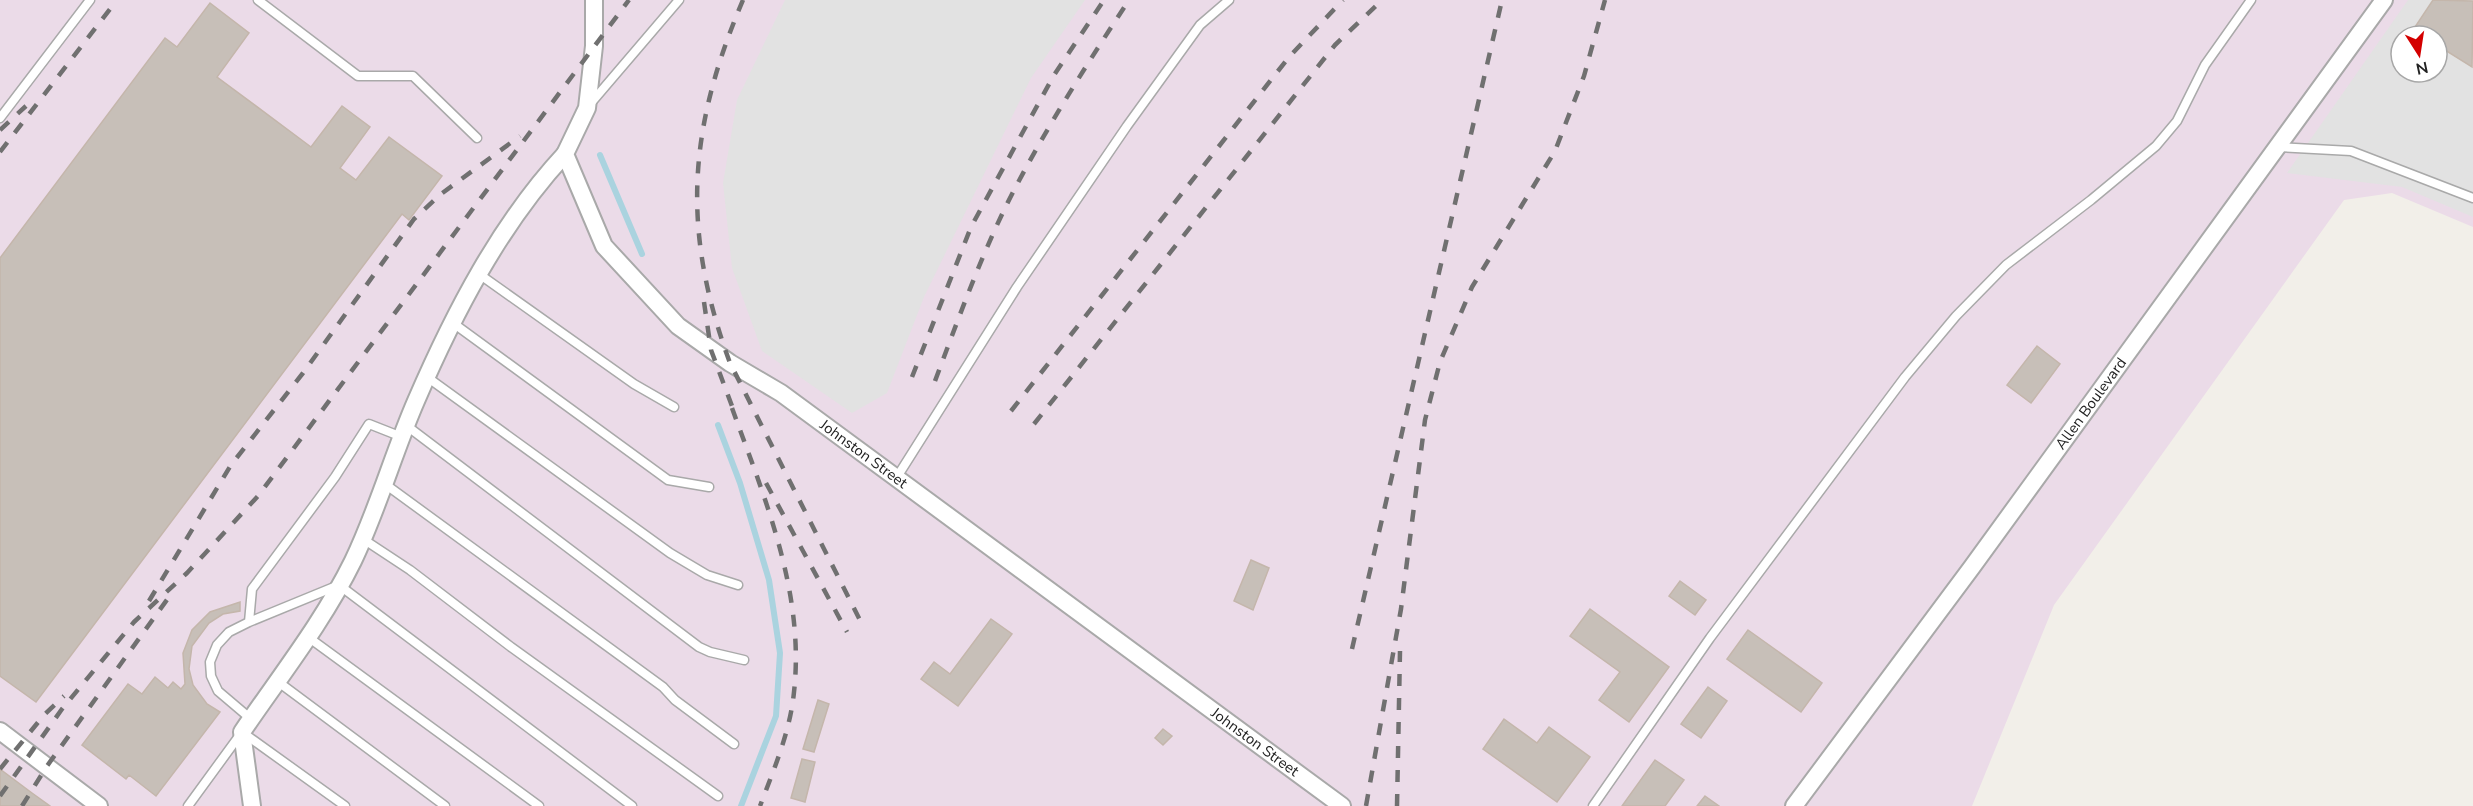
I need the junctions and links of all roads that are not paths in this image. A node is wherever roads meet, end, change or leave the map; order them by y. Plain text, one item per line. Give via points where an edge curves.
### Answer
1 (90, 0) edge
2 (258, 0) edge
3 (594, 0) edge
4 (679, 0) edge
5 (1229, 0) edge
6 (2251, 0) edge
7 (2384, 0) edge
8 (586, 108) junction
9 (0, 118) edge
10 (477, 138) dead end
11 (2277, 147) junction
12 (565, 154) junction
13 (2473, 198) edge
14 (479, 274) junction
15 (453, 323) junction
16 (428, 377) junction
17 (674, 407) dead end
18 (405, 431) junction
19 (897, 477) junction
20 (386, 484) junction
21 (709, 487) dead end
22 (363, 539) junction
23 (339, 585) junction
24 (738, 585) dead end
25 (249, 622) junction
26 (308, 637) junction
27 (744, 660) dead end
28 (277, 681) junction
29 (246, 726) junction
30 (0, 731) edge
31 (734, 744) dead end
32 (718, 795) dead end
33 (99, 806) edge
34 (188, 806) edge
35 (252, 806) edge
36 (345, 806) edge
37 (445, 806) edge
38 (539, 806) edge
39 (632, 806) edge
40 (1342, 806) edge
41 (1593, 806) edge
42 (1794, 806) edge

1 - 9 lane
2 - 10 lane via 358,76 413,76
3 - 8 street via 594,46
4 - 8 lane
5 - 19 lane via 1200,25 1127,126 1017,287
6 - 41 lane via 2205,64 2178,121 2156,146 2006,265 1905,376 1710,638
7 - 11 street, Allen Boulevard
8 - 12 street
11 - 13 lane via 2351,151
11 - 42 street, Allen Boulevard
12 - 14 street via 540,181
12 - 19 street, Johnston Street via 604,246 678,326 781,393
14 - 15 street
14 - 17 lane via 634,384
15 - 16 street
15 - 21 lane via 668,480
16 - 18 street
16 - 24 lane via 670,553 707,575
18 - 20 street
18 - 25 lane via 369,424 252,589
18 - 27 lane via 699,646
19 - 40 street, Johnston Street
20 - 22 street
20 - 31 lane via 663,687
22 - 23 street
22 - 32 lane
23 - 25 lane
23 - 26 street
23 - 39 lane
25 - 29 lane via 217,645 210,662 218,691
26 - 28 street
26 - 38 lane
28 - 29 street
28 - 37 lane
29 - 34 lane
29 - 35 street
29 - 36 lane
30 - 33 street

